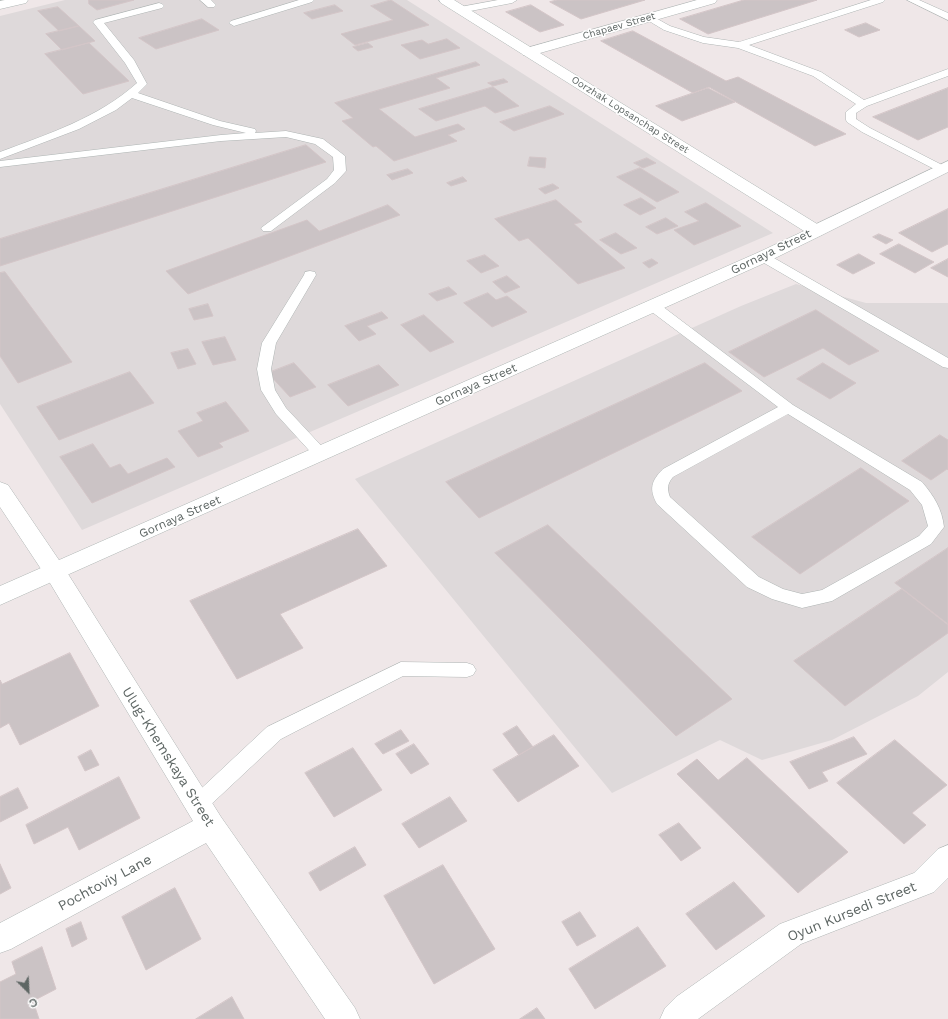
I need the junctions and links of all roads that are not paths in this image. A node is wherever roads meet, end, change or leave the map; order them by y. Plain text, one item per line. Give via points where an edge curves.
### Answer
1 (22, 0) edge
2 (309, 0) edge
3 (445, 0) edge
4 (512, 0) edge
5 (711, 0) edge
6 (880, 0) edge
7 (912, 0) edge
8 (0, 5) edge
9 (160, 6) dead end
10 (460, 10) junction
11 (948, 16) edge
12 (650, 18) junction
13 (234, 23) dead end
14 (740, 45) junction
15 (528, 52) junction
16 (948, 72) edge
17 (132, 95) junction
18 (863, 104) junction
19 (269, 135) junction
20 (0, 156) edge
21 (0, 164) edge
22 (945, 167) edge
23 (267, 228) dead end
24 (816, 231) junction
25 (763, 257) junction
26 (310, 275) dead end
27 (653, 306) junction
28 (948, 364) edge
29 (788, 408) junction
30 (321, 454) junction
31 (0, 490) edge
32 (55, 572) junction
33 (0, 596) edge
34 (468, 670) dead end
35 (204, 815) junction
36 (948, 858) edge
37 (0, 940) edge
38 (344, 1019) edge
39 (676, 1019) edge

1 - 8 street
2 - 13 lane
3 - 10 street, Oorzhak Lopsanchap Street
4 - 10 lane
5 - 12 street, Chapaev Street
6 - 14 lane
7 - 11 lane
9 - 17 lane via 98,22 130,62 142,84
10 - 15 street, Oorzhak Lopsanchap Street
12 - 14 lane via 667,28 703,40
12 - 15 street, Chapaev Street
14 - 18 lane via 817,74
15 - 24 street, Oorzhak Lopsanchap Street
16 - 18 lane
17 - 19 lane via 217,123
17 - 20 lane via 98,116
18 - 22 lane via 851,112 851,120 866,130
19 - 21 lane via 221,138
19 - 23 lane via 286,134 319,141 339,156 340,171 331,181
22 - 24 street, Gornaya Street
24 - 25 street, Gornaya Street
25 - 27 street, Gornaya Street
25 - 28 lane
26 - 30 lane via 269,343 264,369 268,390 281,411
27 - 29 lane
27 - 30 street, Gornaya Street
29 - 29 lane via 916,486 934,511 936,527 925,540 826,596 802,600 778,594 753,582 663,500 659,489 662,479 668,472
30 - 32 street, Gornaya Street
31 - 32 street, Ulug-Khemskaya Street
32 - 33 street, Gornaya Street
32 - 35 street, Ulug-Khemskaya Street
34 - 35 lane via 402,669 274,733
35 - 37 street, Pochtoviy Lane
35 - 38 street, Ulug-Khemskaya Street
36 - 39 street, Oyun Kursedi Street via 924,883 791,934 687,1008

